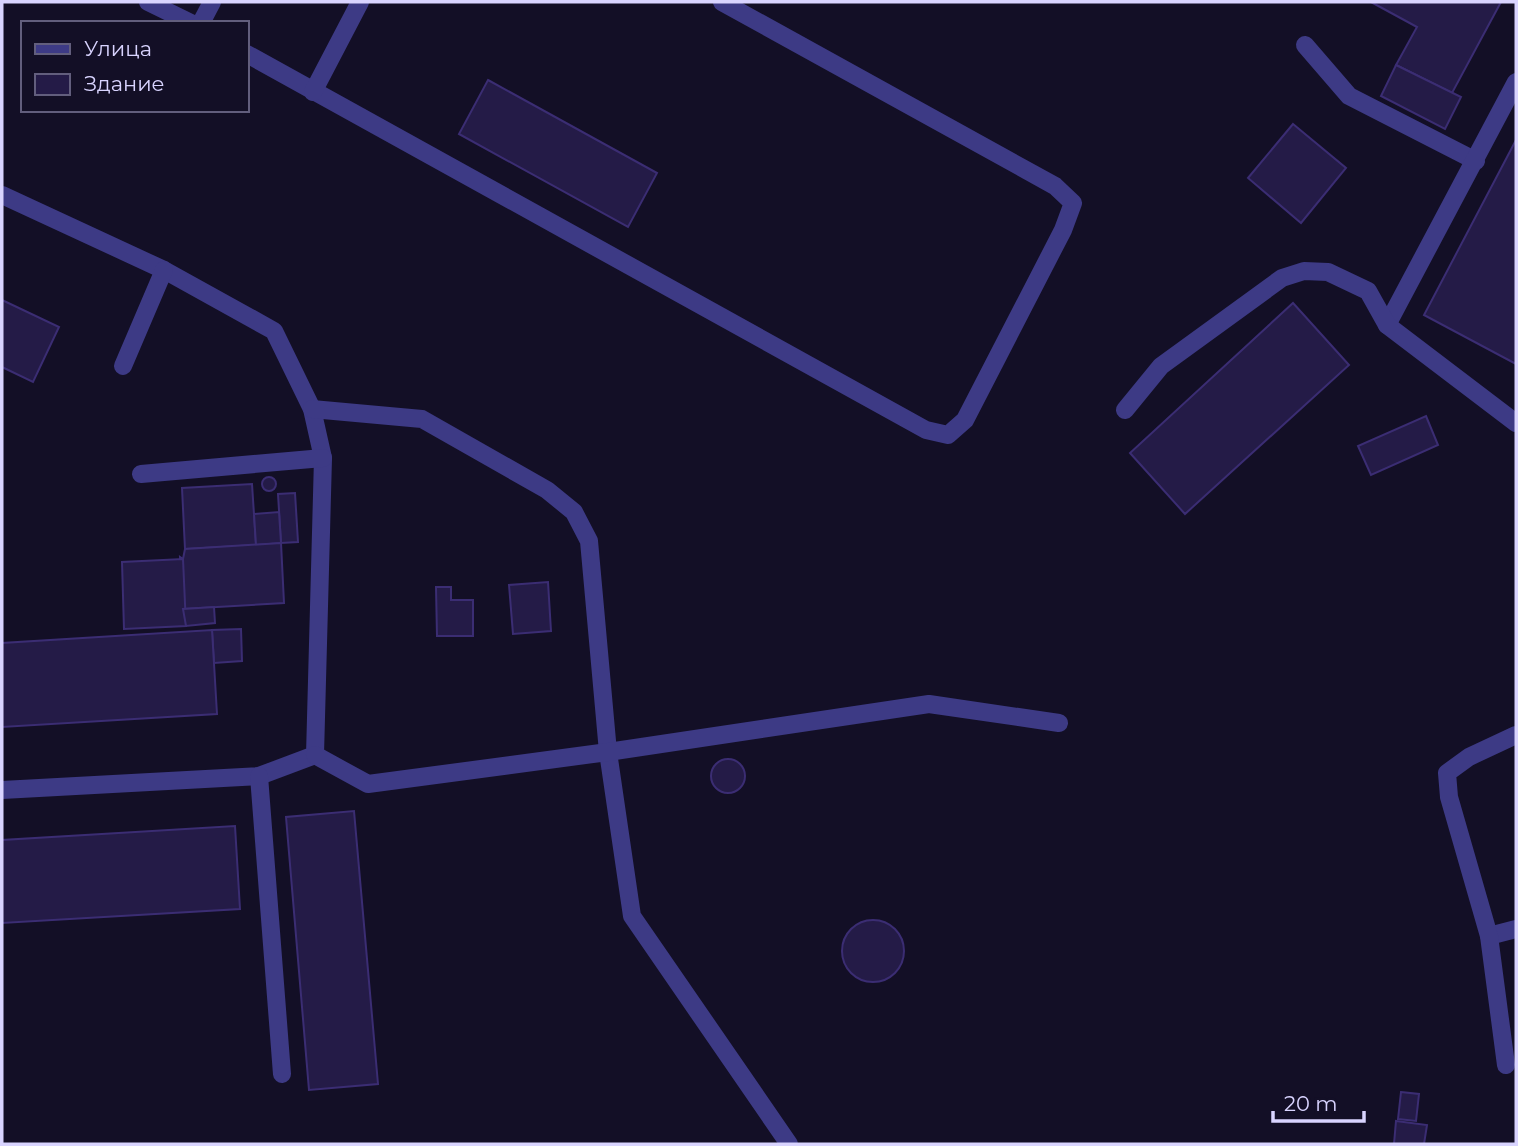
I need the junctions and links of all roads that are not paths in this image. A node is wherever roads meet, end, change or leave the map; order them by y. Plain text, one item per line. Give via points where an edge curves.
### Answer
1 (148, 2) edge
2 (212, 2) edge
3 (360, 2) edge
4 (722, 2) edge
5 (187, 21) edge
6 (202, 21) edge
7 (1305, 45) dead end
8 (248, 55) edge
9 (1516, 82) edge
10 (313, 92) junction
11 (1476, 161) junction
12 (2, 195) edge
13 (164, 270) junction
14 (1387, 325) junction
15 (123, 366) dead end
16 (312, 409) junction
17 (1125, 410) dead end
18 (1516, 423) edge
19 (323, 458) junction
20 (141, 474) dead end
21 (1059, 723) dead end
22 (1516, 735) edge
23 (608, 752) junction
24 (315, 755) junction
25 (259, 776) junction
26 (2, 790) edge
27 (1516, 929) edge
28 (1489, 936) junction
29 (1506, 1065) dead end
30 (282, 1074) dead end
31 (789, 1144) edge

1 - 5 lane
2 - 6 lane
3 - 10 lane
4 - 10 lane via 1055,186 1073,203 965,420 948,435 926,430
7 - 11 lane via 1349,96
8 - 10 lane
9 - 11 lane
11 - 14 lane
12 - 13 lane
13 - 15 lane
13 - 16 lane via 274,331
14 - 17 lane via 1368,291 1328,272 1304,271 1282,278 1161,366
14 - 18 lane
16 - 19 lane
16 - 23 lane via 422,419 547,490 574,512 589,541
19 - 20 lane
19 - 24 lane
21 - 23 lane via 929,704
22 - 28 lane via 1447,773 1449,797
23 - 24 lane via 368,784
23 - 31 lane via 632,916
24 - 25 lane
25 - 26 lane
25 - 30 lane
27 - 28 lane
28 - 29 lane

